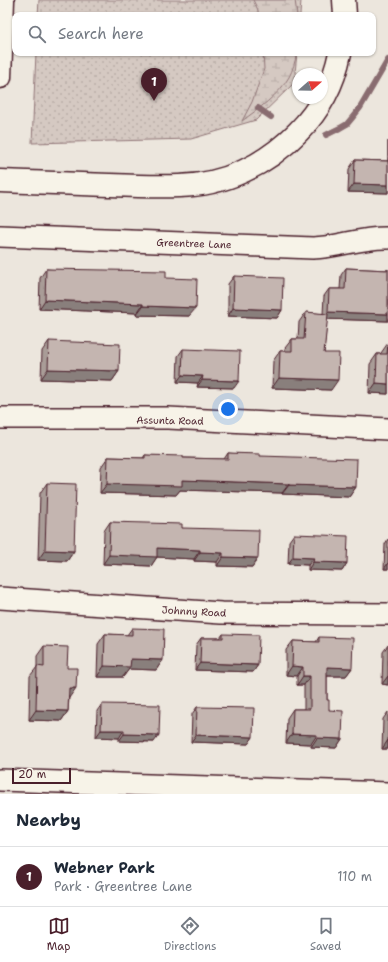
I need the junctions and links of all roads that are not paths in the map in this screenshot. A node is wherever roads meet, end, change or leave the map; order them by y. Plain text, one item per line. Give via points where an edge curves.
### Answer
1 (3, 0) edge
2 (344, 0) edge
3 (345, 12) edge
4 (339, 56) edge
5 (0, 77) edge
6 (0, 181) edge
7 (0, 236) edge
8 (388, 238) edge
9 (0, 418) edge
10 (388, 429) edge
11 (0, 598) edge
12 (388, 614) edge
13 (0, 780) edge
14 (388, 793) edge

1 - 5 main road
2 - 3 main road
4 - 6 main road via 334,75 316,112 288,143 272,156 236,174 218,180 180,186
7 - 8 street, Greentree Lane via 313,248 369,238
9 - 10 street, Assunta Road via 168,418
11 - 12 street, Johnny Road via 221,613
13 - 14 street

